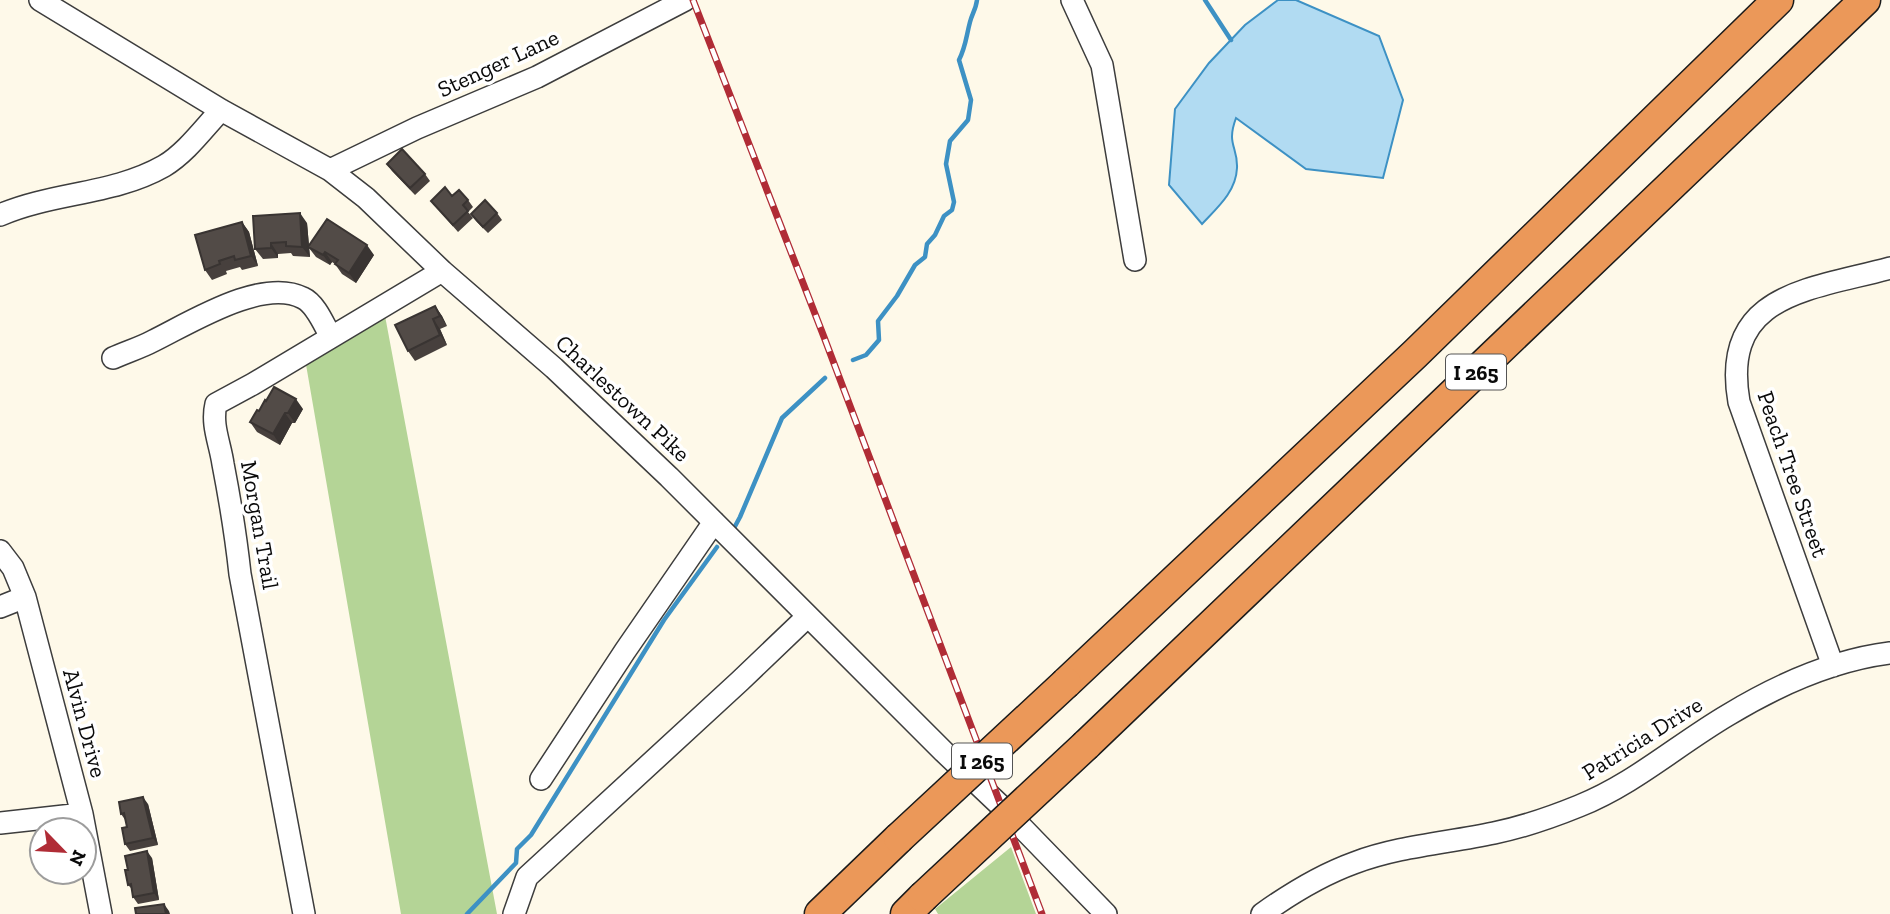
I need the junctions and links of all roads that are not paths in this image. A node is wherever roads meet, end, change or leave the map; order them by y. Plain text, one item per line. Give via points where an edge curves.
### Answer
1 (40, 0) edge
2 (685, 0) edge
3 (1072, 0) edge
4 (1778, 0) edge
5 (1865, 0) edge
6 (221, 110) junction
7 (330, 170) junction
8 (0, 215) edge
9 (1135, 260) dead end
10 (1890, 268) edge
11 (442, 271) junction
12 (331, 337) junction
13 (113, 358) dead end
14 (714, 522) junction
15 (0, 551) edge
16 (24, 597) junction
17 (0, 607) edge
18 (808, 616) junction
19 (1890, 653) edge
20 (1833, 666) junction
21 (541, 779) dead end
22 (82, 814) junction
23 (0, 823) edge
24 (914, 906) edge
25 (102, 914) edge
26 (304, 914) edge
27 (513, 914) edge
28 (820, 914) edge
29 (1106, 914) edge
30 (1262, 914) edge

1 - 6 street, Charlestown Pike
2 - 7 street, Stenger Lane via 537,77
3 - 9 street via 1102,65
4 - 28 highway, I 265, bridge via 1415,354
5 - 24 highway, I 265, bridge
6 - 7 street, Charlestown Pike
6 - 8 street via 181,152 146,175
7 - 11 street, Charlestown Pike
10 - 20 street, Peach Tree Street via 1793,295 1765,308 1750,325 1736,358 1739,402
11 - 12 street, Morgan Trail
11 - 14 street, Charlestown Pike via 554,368
12 - 13 street via 305,299 283,292 213,309
12 - 26 street, Morgan Trail via 216,404 212,419
14 - 18 street, Charlestown Pike
14 - 21 street
15 - 16 street, Alvin Drive via 13,568
16 - 17 street
16 - 22 street, Alvin Drive
18 - 27 street via 527,877
18 - 29 street, Charlestown Pike
19 - 20 street, Patricia Drive
20 - 30 street, Patricia Drive via 1727,715 1650,769 1581,805 1494,833 1354,863 1321,877
22 - 23 street
22 - 25 street, Alvin Drive

